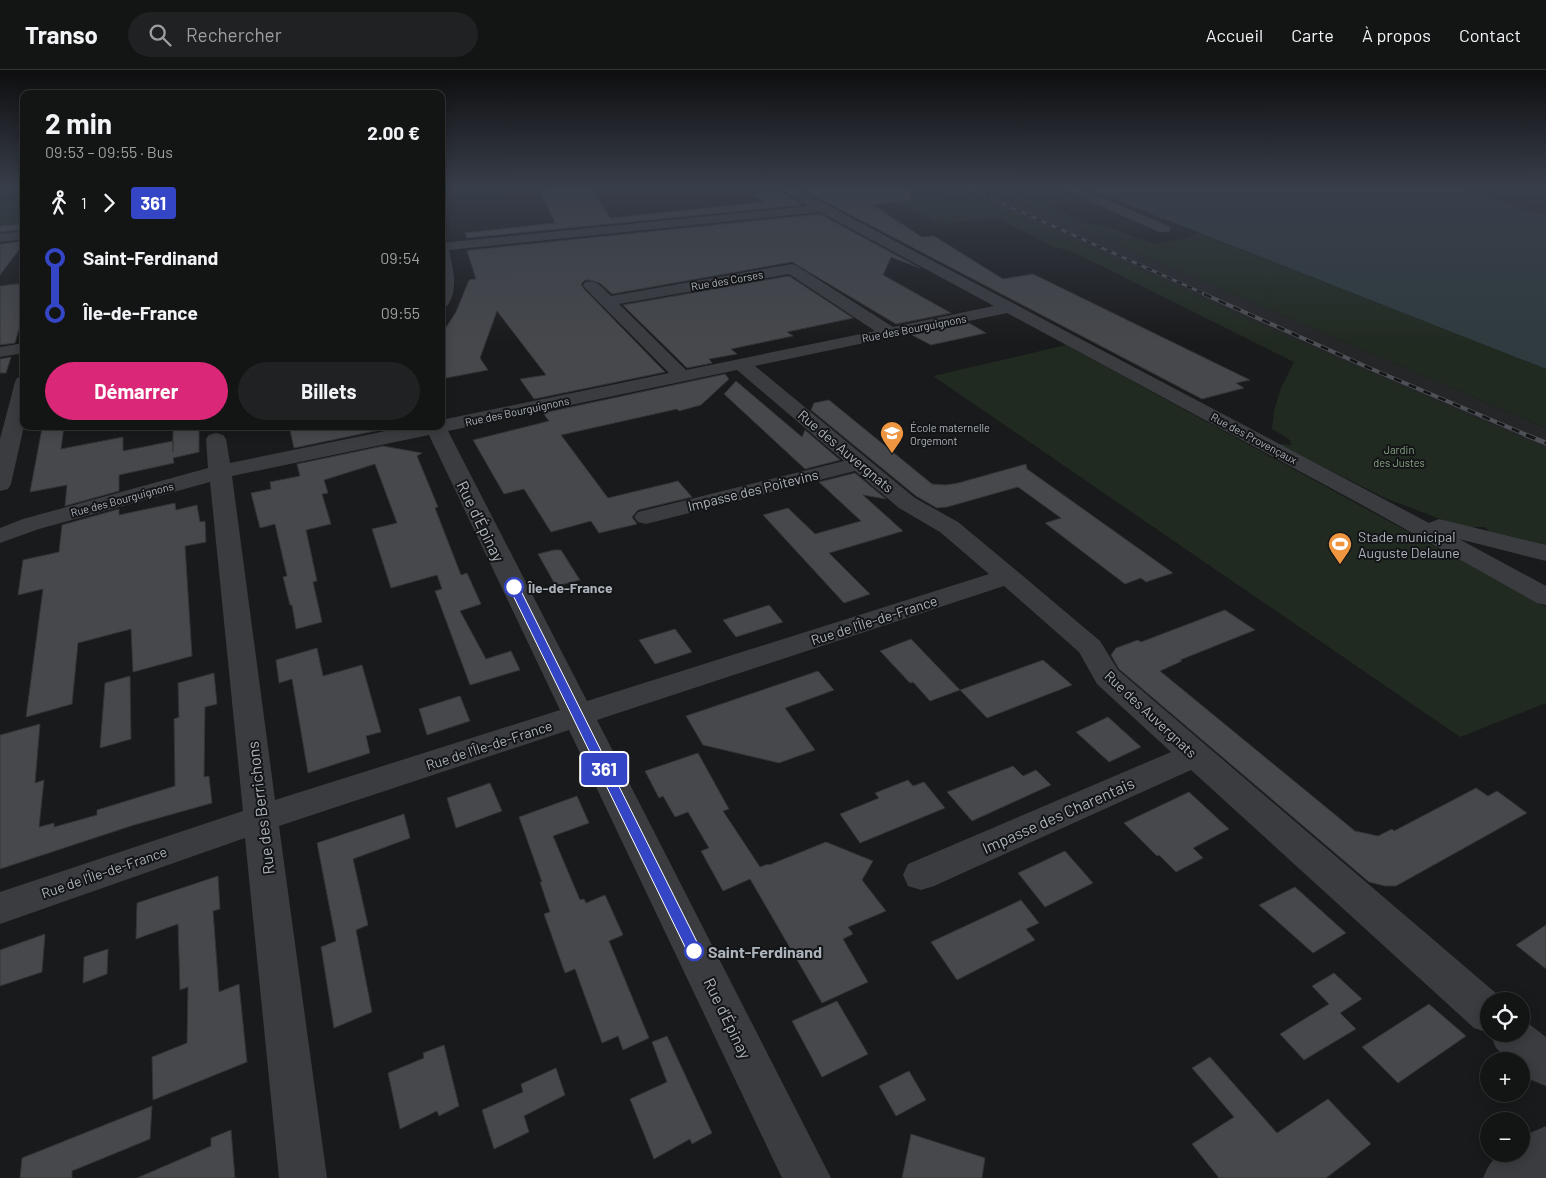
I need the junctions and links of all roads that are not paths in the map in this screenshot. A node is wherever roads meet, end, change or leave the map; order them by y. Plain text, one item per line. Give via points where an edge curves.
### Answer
1 (522, 239) edge
2 (881, 239) edge
3 (445, 247) edge
4 (445, 266) edge
5 (591, 285) dead end
6 (445, 290) edge
7 (607, 301) junction
8 (1010, 308) junction
9 (889, 332) junction
10 (20, 349) edge
11 (0, 352) edge
12 (740, 363) junction
13 (682, 376) junction
14 (20, 396) edge
15 (445, 425) edge
16 (421, 430) edge
17 (436, 430) edge
18 (216, 439) dead end
19 (3, 455) edge
20 (861, 463) junction
21 (220, 472) junction
22 (0, 484) edge
23 (1372, 500) junction
24 (646, 517) dead end
25 (0, 536) edge
26 (1546, 553) edge
27 (1008, 576) junction
28 (1546, 597) edge
29 (578, 716) junction
30 (1196, 755) junction
31 (261, 818) junction
32 (921, 875) dead end
33 (0, 908) edge
34 (1480, 1006) edge
35 (1520, 1042) edge
36 (1546, 1064) edge
37 (1546, 1149) edge
38 (303, 1178) edge
39 (808, 1178) edge
40 (1507, 1178) edge

1 - 3 street
2 - 8 street, Rue des Provençaux
4 - 6 street via 448,281
5 - 7 street
7 - 9 street, Rue des Corses via 792,269
7 - 13 street
8 - 9 street, Rue des Bourguignons
8 - 23 street, Rue des Provençaux
9 - 12 street, Rue des Bourguignons
10 - 11 street
12 - 13 street, Rue des Bourguignons
12 - 20 street, Rue des Auvergnats
13 - 15 street, Rue des Bourguignons
14 - 19 street
16 - 21 street, Rue des Bourguignons
17 - 29 street, Rue d'Épinay
18 - 21 street, Rue des Berrichons
19 - 22 street
20 - 24 street, Impasse des Poitevins
20 - 27 street, Rue des Auvergnats via 907,503 949,527
21 - 25 street, Rue des Bourguignons via 32,524
21 - 31 street, Rue des Berrichons
23 - 26 street via 1465,534
23 - 28 street, Rue des Provençaux
27 - 29 street, Rue de l'Île-de-France
27 - 30 street, Rue des Auvergnats via 1090,647 1107,677
29 - 31 street, Rue de l'Île-de-France
29 - 39 street, Rue d'Épinay
30 - 32 street, Impasse des Charentais
30 - 34 street, Rue des Auvergnats
31 - 33 street, Rue de l'Île-de-France
31 - 38 street, Rue des Berrichons
35 - 36 street
37 - 40 street

